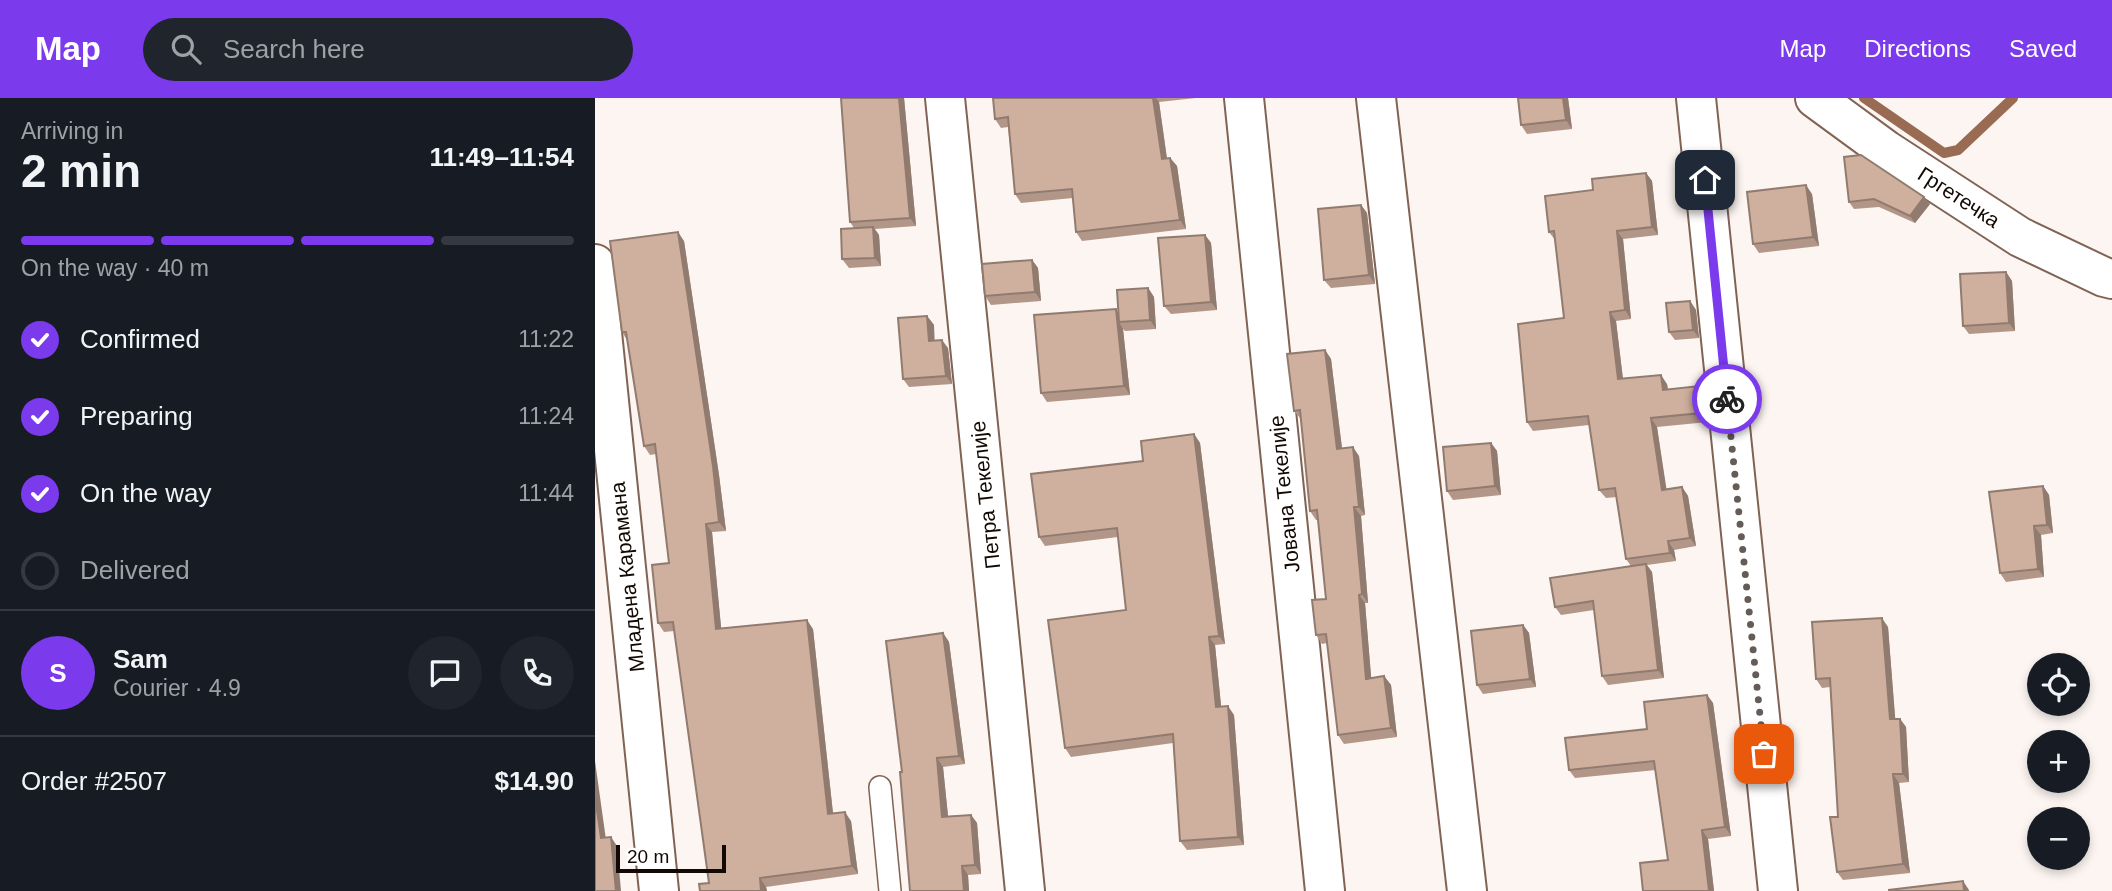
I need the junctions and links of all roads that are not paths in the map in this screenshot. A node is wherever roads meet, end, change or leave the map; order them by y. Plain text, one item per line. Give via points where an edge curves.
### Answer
1 (945, 98) edge
2 (1244, 98) edge
3 (1376, 98) edge
4 (1696, 98) edge
5 (1815, 98) edge
6 (595, 264) edge
7 (2112, 279) edge
8 (880, 787) dead end
9 (1465, 873) edge
10 (659, 891) edge
11 (890, 891) edge
12 (1025, 891) edge
13 (1325, 891) edge
14 (1778, 891) edge

1 - 12 street, Петра Текелије
2 - 13 street, Јована Текелије
3 - 9 street
4 - 14 street
5 - 7 street, Гргетечка via 2019,237
6 - 10 street, Младена Карамана
8 - 11 lane

